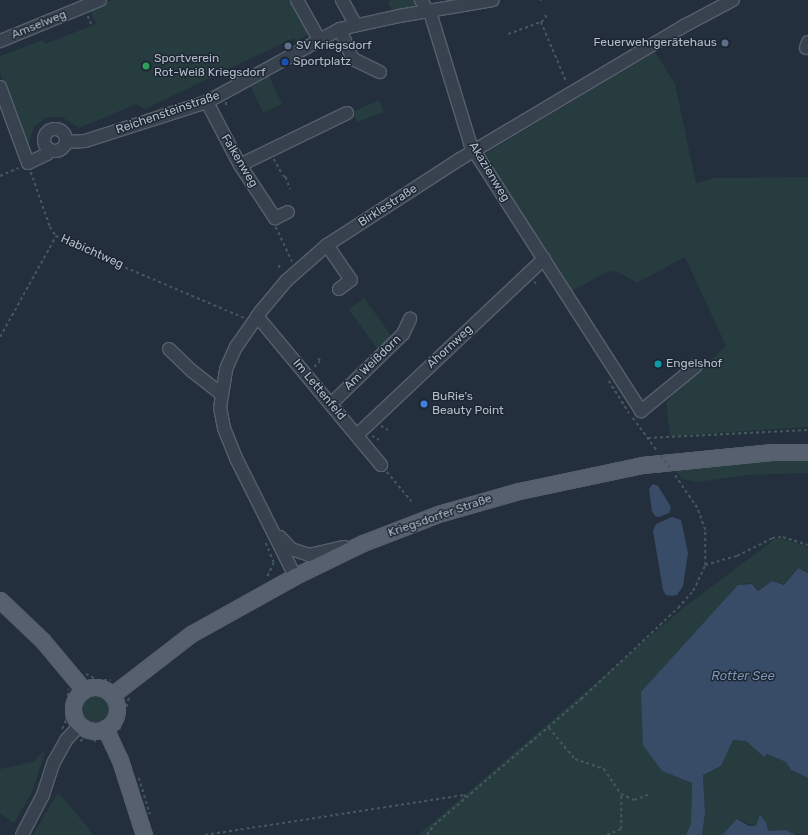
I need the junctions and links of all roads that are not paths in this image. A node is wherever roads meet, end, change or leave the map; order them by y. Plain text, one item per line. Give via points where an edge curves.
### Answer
1 (100, 0) edge
2 (297, 0) edge
3 (342, 0) edge
4 (421, 0) edge
5 (493, 0) edge
6 (733, 0) edge
7 (463, 3) edge
8 (429, 12) junction
9 (356, 25) junction
10 (340, 29) junction
11 (319, 39) junction
12 (0, 41) edge
13 (380, 72) dead end
14 (0, 87) edge
15 (207, 102) junction
16 (347, 113) dead end
17 (66, 140) junction
18 (49, 150) junction
19 (474, 151) junction
20 (240, 165) junction
21 (288, 212) dead end
22 (327, 245) junction
23 (544, 259) junction
24 (339, 288) dead end
25 (257, 316) junction
26 (410, 319) dead end
27 (169, 349) dead end
28 (695, 367) dead end
29 (221, 388) junction
30 (331, 404) junction
31 (357, 435) junction
32 (808, 452) edge
33 (381, 465) road end
34 (266, 531) junction
35 (363, 543) junction
36 (295, 576) junction
37 (0, 600) edge
38 (84, 690) junction
39 (117, 691) junction
40 (80, 725) junction
41 (108, 734) junction
42 (22, 835) edge
43 (144, 835) edge

1 - 12 street, Amselweg
2 - 11 street
3 - 9 street
4 - 8 street, Akazienweg
5 - 7 street, Reichensteinstraße
6 - 19 street, Birklestraße via 686,24
7 - 8 street, Reichensteinstraße
8 - 9 street, Reichensteinstraße
8 - 19 street, Akazienweg
9 - 10 street, Reichensteinstraße
10 - 11 street, Reichensteinstraße
10 - 13 street via 353,59
11 - 15 street, Reichensteinstraße via 242,85
14 - 18 street, Reichensteinstraße via 28,163 47,154
15 - 17 street, Reichensteinstraße via 84,141
15 - 20 street, Falkenweg
16 - 20 street
17 - 18 street, Reichensteinstraße via 59,150
17 - 18 street via 57,128 48,131 43,138
19 - 22 street, Birklestraße
19 - 23 street, Akazienweg
20 - 21 street, Falkenweg via 275,218
22 - 24 street via 350,280
22 - 25 street, Birklestraße via 297,270
23 - 28 street, Akazienweg via 641,411
23 - 31 street, Ahornweg
25 - 29 street, Birklestraße via 236,348
25 - 30 street, Im Lettenfeld
26 - 30 street, Am Weißdorn via 403,334
27 - 29 street via 192,371
29 - 34 street, Birklestraße via 224,428
30 - 31 street, Im Lettenfeld
31 - 33 street, Im Lettenfeld
32 - 35 main road, Kriegsdorfer Straße via 695,459 595,473 438,514
34 - 35 street, Birklestraße via 291,549 308,555
34 - 36 street, Birklestraße
35 - 36 main road, Kriegsdorfer Straße
36 - 39 main road, Kriegsdorfer Straße via 191,634
37 - 38 main road via 43,641
38 - 39 main road via 99,687
38 - 40 main road via 77,697 74,706 75,716
39 - 41 main road via 116,714
40 - 41 main road via 89,730
40 - 42 street via 56,757 43,795
41 - 43 main road via 133,795

